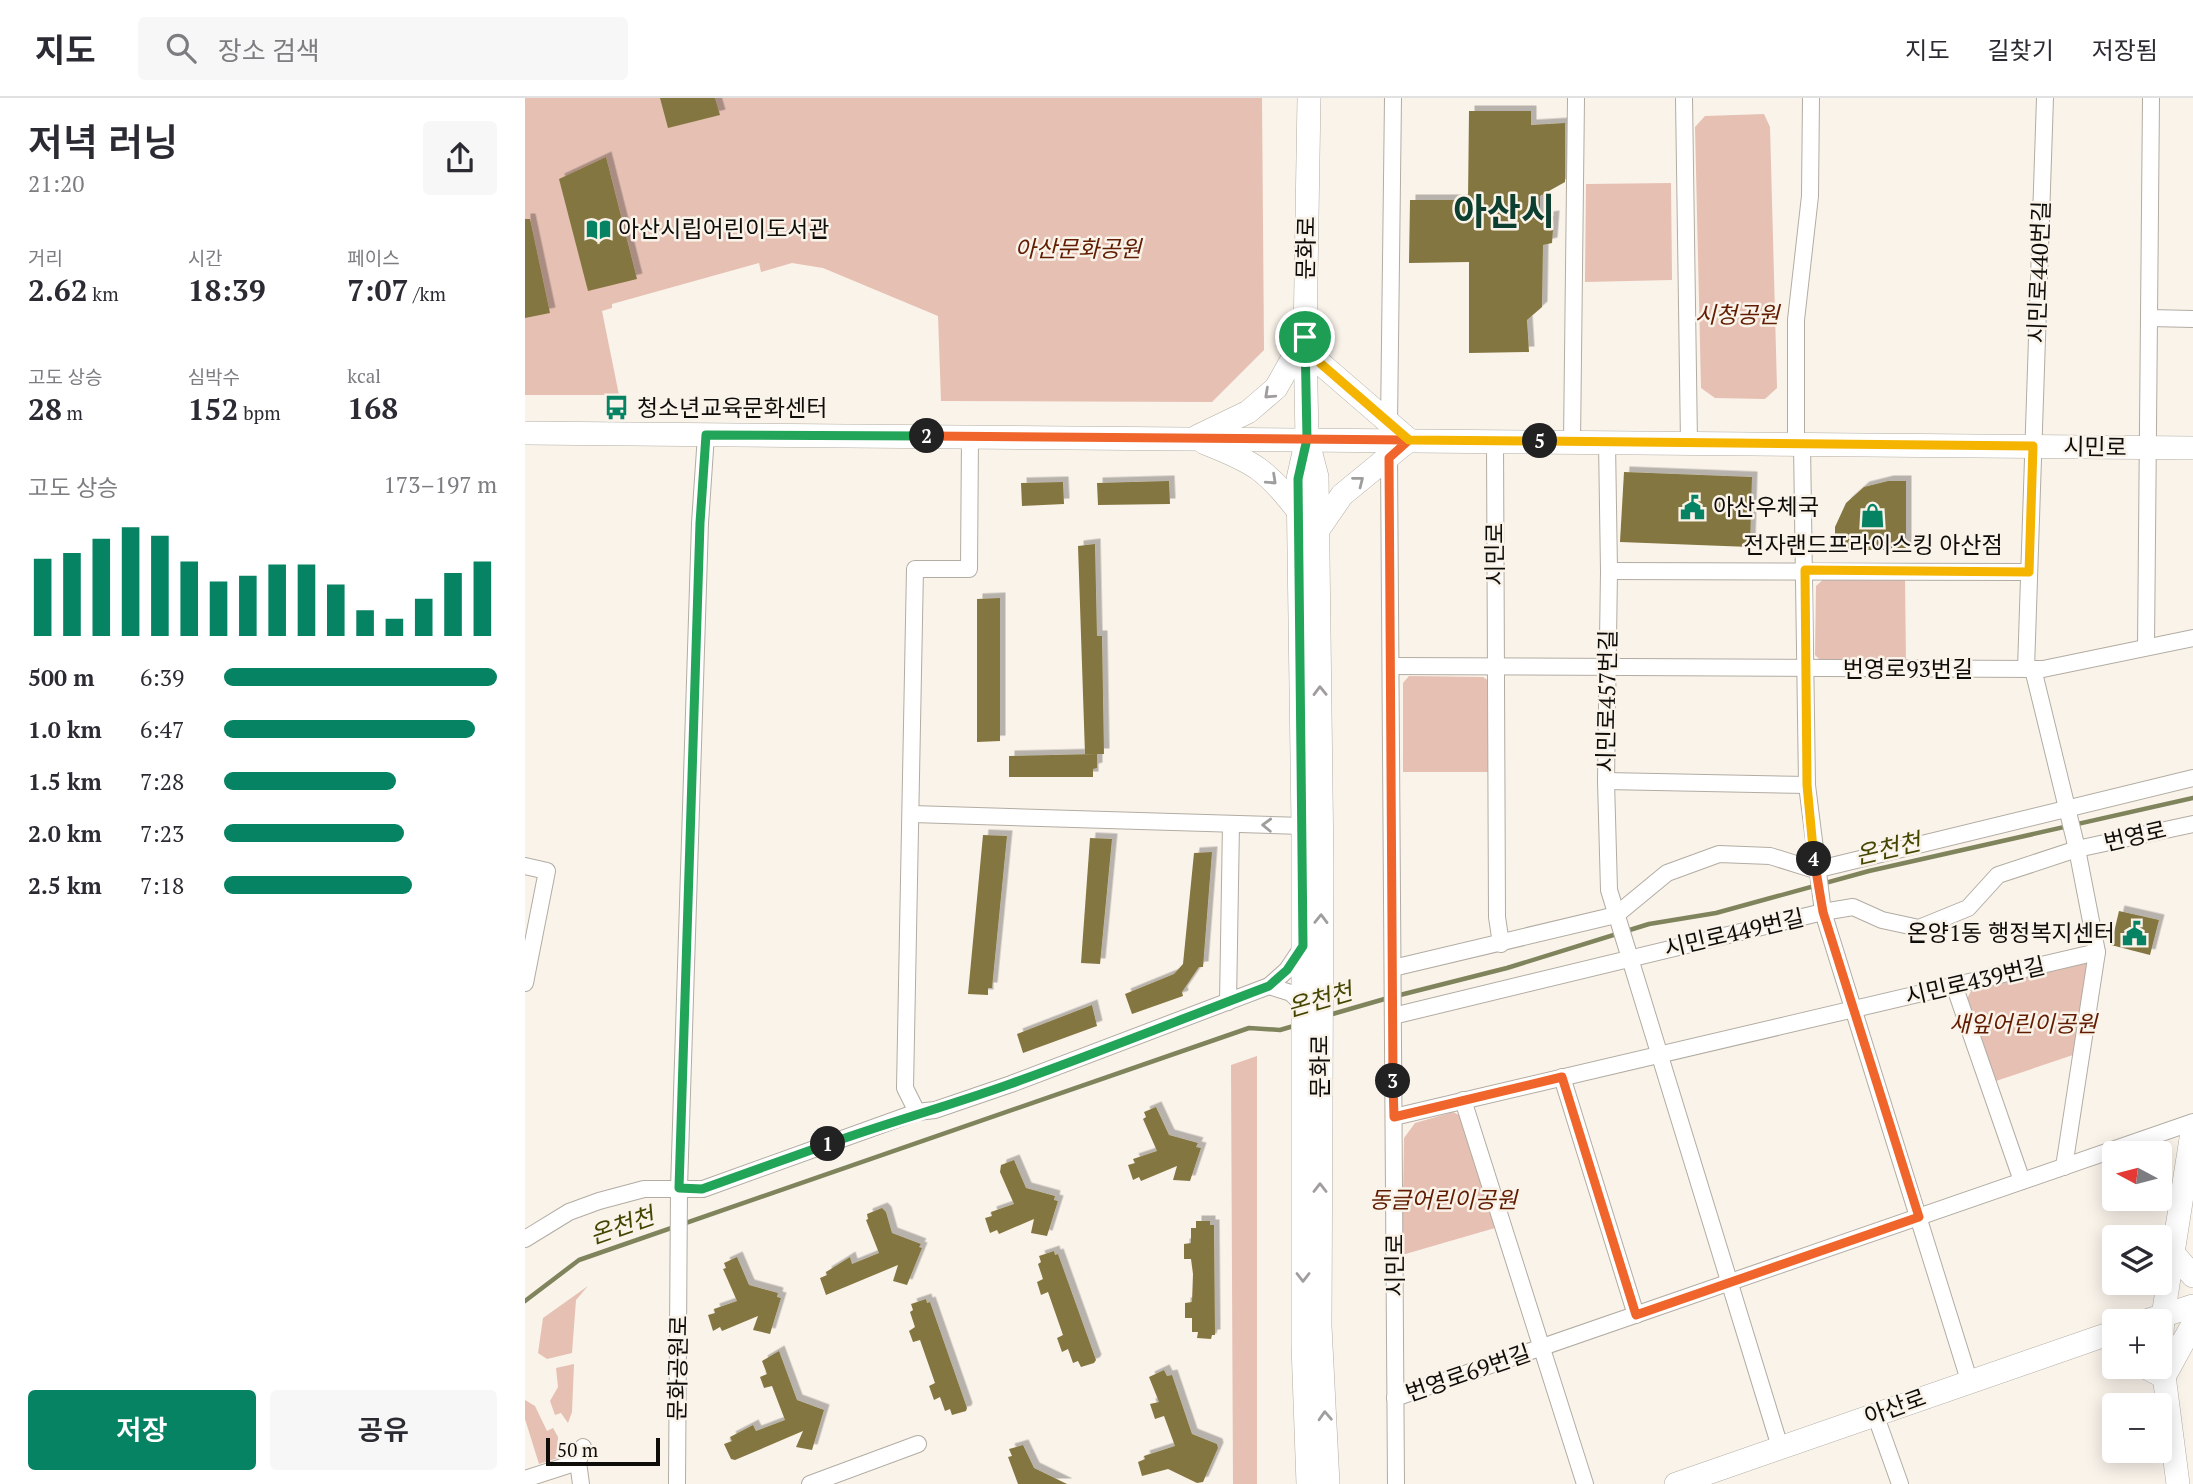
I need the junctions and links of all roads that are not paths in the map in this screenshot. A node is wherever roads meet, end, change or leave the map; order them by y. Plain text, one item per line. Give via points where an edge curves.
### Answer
1 (1309, 98) edge
2 (1393, 98) edge
3 (1576, 98) edge
4 (1684, 98) edge
5 (1811, 98) edge
6 (2045, 98) edge
7 (2151, 98) edge
8 (2149, 317) junction
9 (2193, 319) edge
10 (1305, 337) junction
11 (1389, 424) junction
12 (525, 433) edge
13 (706, 435) junction
14 (970, 437) junction
15 (1192, 439) junction
16 (1307, 439) junction
17 (1409, 440) junction
18 (1495, 441) junction
19 (1572, 442) junction
20 (1607, 442) junction
21 (1689, 443) junction
22 (1799, 444) junction
23 (2033, 446) junction
24 (2148, 447) junction
25 (2193, 448) edge
26 (1389, 458) junction
27 (1299, 512) junction
28 (1318, 530) junction
29 (1805, 570) junction
30 (1609, 571) junction
31 (2029, 572) junction
32 (2193, 638) edge
33 (2146, 647) junction
34 (1391, 666) junction
35 (1495, 667) junction
36 (1609, 667) junction
37 (1805, 668) junction
38 (2030, 669) junction
39 (2193, 778) edge
40 (1605, 781) junction
41 (1807, 785) junction
42 (2067, 809) junction
43 (912, 814) junction
44 (1231, 824) junction
45 (2193, 824) edge
46 (1303, 826) junction
47 (2077, 849) junction
48 (525, 866) edge
49 (1815, 870) junction
50 (1823, 912) junction
51 (1616, 915) junction
52 (1501, 944) junction
53 (1303, 946) junction
54 (2097, 952) junction
55 (1628, 957) junction
56 (1393, 968) junction
57 (525, 983) edge
58 (1954, 985) junction
59 (1269, 986) junction
60 (1304, 994) junction
61 (1228, 1002) junction
62 (1853, 1009) junction
63 (1393, 1016) junction
64 (1312, 1035) junction
65 (1658, 1055) junction
66 (1562, 1077) junction
67 (1463, 1100) junction
68 (917, 1112) junction
69 (1394, 1117) junction
70 (2193, 1124) edge
71 (2064, 1167) junction
72 (2022, 1181) junction
73 (679, 1196) junction
74 (1919, 1217) junction
75 (525, 1239) edge
76 (2173, 1253) junction
77 (2193, 1276) edge
78 (1729, 1283) junction
79 (2193, 1306) edge
80 (2157, 1309) edge
81 (2172, 1313) edge
82 (1636, 1315) junction
83 (2193, 1324) edge
84 (2102, 1336) edge
85 (2091, 1340) junction
86 (2102, 1346) edge
87 (1542, 1348) junction
88 (2172, 1350) edge
89 (2156, 1379) edge
90 (1969, 1380) junction
91 (1395, 1398) junction
92 (1875, 1414) junction
93 (918, 1444) dead end
94 (1780, 1447) junction
95 (1305, 1458) junction
96 (525, 1479) edge
97 (581, 1484) edge
98 (677, 1484) edge
99 (810, 1484) edge
100 (1302, 1484) edge
101 (1308, 1484) edge
102 (1328, 1484) edge
103 (1396, 1484) edge
104 (1585, 1484) edge
105 (1676, 1484) edge
106 (1900, 1484) edge
107 (2178, 1484) edge

1 - 10 main road, 문화로
2 - 11 street
3 - 19 street
4 - 21 street
5 - 22 street via 1810,196 1796,320
6 - 23 street, 시민로440번길
7 - 8 street, 시민로
8 - 9 street
8 - 24 street, 시민로
10 - 11 main road via 1320,363
10 -> 15 main road via 1276,388 1248,412
10 - 16 main road, 문화로
11 - 17 main road
12 - 13 main road, 시민로
13 - 14 main road, 시민로
13 - 73 street
14 - 15 main road, 시민로
14 - 43 street via 969,569 915,569
15 - 16 main road, 시민로
15 -> 27 main road via 1243,458 1274,480
16 - 17 main road, 시민로
16 - 27 main road, 문화로 via 1298,479
16 - 28 main road, 문화로 via 1317,477
17 - 18 main road, 시민로
17 - 26 main road
18 - 19 main road, 시민로
18 - 35 street, 시민로
19 - 20 main road, 시민로
20 - 21 main road, 시민로
20 - 30 street, 시민로457번길
21 - 22 main road, 시민로
22 - 23 main road, 시민로
22 - 29 street
23 - 24 main road, 시민로
23 - 31 street
24 - 25 main road, 시민로
24 - 33 street
28 -> 26 main road via 1342,495
26 - 34 street, 시민로
27 - 46 main road, 문화로
60 -> 28 main road, 문화로
29 - 30 street
29 - 31 street
29 - 37 street
30 - 36 street, 시민로457번길
31 - 38 street
32 - 33 street, 번영로93번길
33 - 38 street, 번영로93번길
34 - 35 street, 번영로93번길
34 - 56 street, 시민로
35 - 36 street, 번영로93번길
35 - 52 street
36 - 37 street, 번영로93번길
36 - 40 street, 시민로457번길
37 - 38 street, 번영로93번길
37 - 41 street
38 - 42 street
39 - 42 street
40 - 41 street
40 - 51 street, 시민로457번길 via 1609,890
41 - 49 street
42 - 47 street
42 - 49 street
43 - 44 street
43 - 68 street via 905,1088
46 -> 44 street
44 - 61 street
45 - 47 street, 번영로
46 - 53 main road, 문화로
47 - 50 street via 1999,875 1968,908 1919,928 1882,920 1853,907
47 - 54 street
48 - 57 street via 547,871
49 - 50 street
49 - 51 street via 1770,856 1719,854 1667,873
50 - 55 street, 시민로449번길
50 - 62 street, 시민로449번길
51 - 52 street
51 - 55 street, 시민로457번길
52 - 56 street
53 - 59 street
53 - 60 main road, 문화로
54 - 58 street, 시민로439번길
54 - 71 street
55 - 63 street
55 - 65 street, 시민로457번길
56 - 63 street, 시민로
58 - 62 street, 시민로439번길
58 - 72 street
59 - 60 street
59 - 61 street
60 - 64 main road
61 - 68 street via 1010,1084 936,1110
62 - 65 street
62 - 74 street, 시민로449번길
63 - 69 street, 시민로
64 -> 95 main road, 문화로
102 -> 64 main road, 문화로
65 - 66 street
65 - 78 street, 시민로457번길
66 - 67 street
66 - 82 street
67 - 69 street
67 - 87 street, 번영로69번길
68 - 73 street
69 - 91 street, 시민로
70 - 71 street, 번영로69번길
70 - 76 main road
71 - 72 street, 번영로69번길
72 - 74 street, 번영로69번길
73 - 75 street via 644,1189 599,1201 569,1212
73 - 98 street, 문화공원로
74 - 78 street, 번영로69번길
74 - 90 street, 시민로449번길
76 - 77 main road
76 - 80 main road
78 - 82 street, 번영로69번길
78 - 94 street, 시민로457번길
79 - 81 main road
82 - 87 street, 번영로69번길
83 - 88 main road
84 - 85 main road, 아산로
85 - 86 main road
85 - 90 main road, 아산로
87 - 91 street, 번영로69번길
87 - 104 street, 번영로69번길
89 - 107 main road
90 - 92 main road, 아산로
91 - 103 street, 시민로
92 - 94 main road, 아산로
92 - 106 street
93 - 99 street
94 - 105 main road, 아산로
95 - 100 main road
95 - 101 main road, 문화로
96 - 97 street via 581,1454

